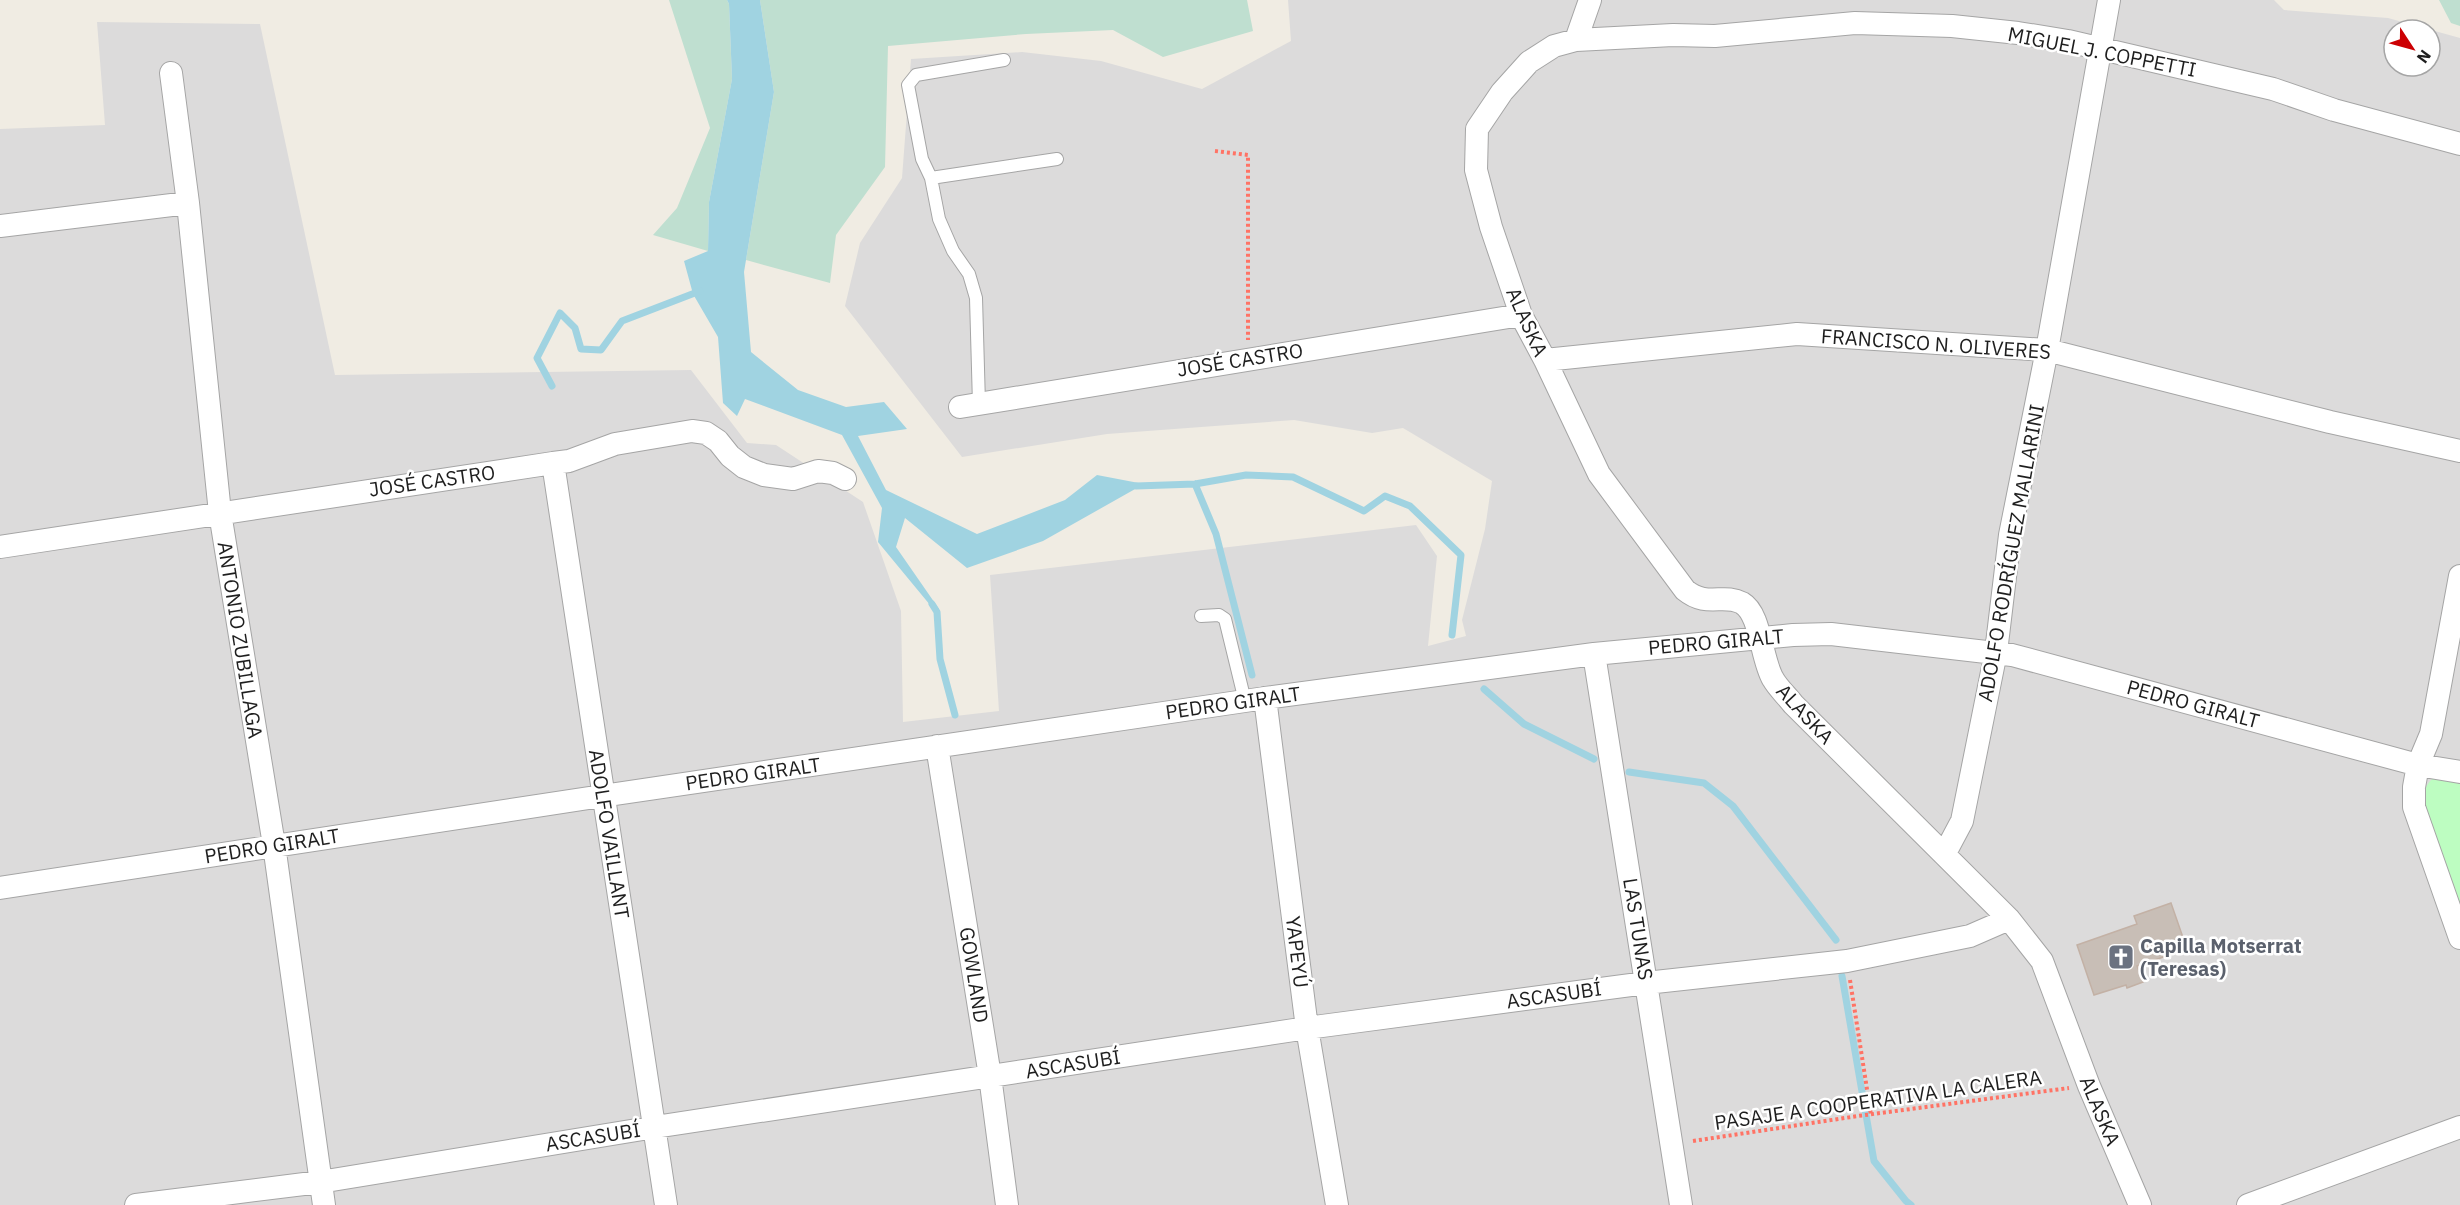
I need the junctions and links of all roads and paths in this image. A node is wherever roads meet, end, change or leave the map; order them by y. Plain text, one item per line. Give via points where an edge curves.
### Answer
1 (1590, 0) edge
2 (2109, 0) edge
3 (1576, 40) junction
4 (2101, 48) junction
5 (1004, 60) dead end
6 (171, 73) dead end
7 (1502, 92) joint
8 (2460, 144) edge
9 (1215, 152) dead end
10 (1057, 159) dead end
11 (931, 178) junction
12 (188, 203) junction
13 (0, 226) edge
14 (1521, 315) junction
15 (2047, 350) junction
16 (1248, 359) junction
17 (1545, 360) junction
18 (969, 405) joint
19 (2460, 451) edge
20 (553, 464) junction
21 (845, 479) dead end
22 (220, 513) junction
23 (0, 546) edge
24 (2460, 576) edge
25 (1201, 616) dead end
26 (1759, 637) junction
27 (1996, 652) junction
28 (1594, 654) junction
29 (1255, 699) junction
30 (937, 746) junction
31 (2418, 765) junction
32 (2460, 772) edge
33 (603, 796) junction
34 (274, 845) junction
35 (1945, 854) junction
36 (0, 888) edge
37 (2008, 919) junction
38 (2460, 938) edge
39 (1847, 961) junction
40 (1646, 983) junction
41 (1307, 1028) junction
42 (990, 1077) junction
43 (2089, 1086) junction
44 (1870, 1115) junction
45 (655, 1127) junction
46 (2460, 1127) edge
47 (1672, 1145) junction
48 (321, 1182) junction
49 (136, 1205) edge
50 (324, 1205) edge
51 (666, 1205) edge
52 (1007, 1205) edge
53 (1337, 1205) edge
54 (1681, 1205) edge
55 (2140, 1205) edge
56 (2248, 1205) edge

1 - 3 street
2 - 4 street, ADOLFO RODRÍGUEZ MALLARINI
3 - 4 street, MIGUEL J. COPPETTI via 1714,36 1855,23 1953,26
3 - 7 street, MIGUEL J. COPPETTI via 1554,46 1529,62
4 - 8 street, MIGUEL J. COPPETTI via 2273,88 2334,110
4 - 15 street, ADOLFO RODRÍGUEZ MALLARINI
5 - 11 lane via 916,75 908,85 922,159
6 - 12 street, ANTONIO ZUBILLAGA
7 - 14 street, ALASKA via 1477,129 1476,170
9 - 16 path via 1248,155
10 - 11 lane
11 - 18 lane via 939,219 953,251 969,274 976,298
12 - 13 street
12 - 22 street, ANTONIO ZUBILLAGA
14 - 16 street, JOSÉ CASTRO
14 - 17 street, ALASKA
15 - 17 street, FRANCISCO N. OLIVERES via 1797,334
15 - 19 street, FRANCISCO N. OLIVERES
15 - 27 street, ADOLFO RODRÍGUEZ MALLARINI via 2010,535
16 - 18 street, JOSÉ CASTRO
17 - 26 street, ALASKA via 1599,474 1674,578 1694,597 1743,604 1751,612
20 - 21 street, JOSÉ CASTRO via 615,444 692,431 706,433 744,467 764,475 793,479 819,471
20 - 22 street, JOSÉ CASTRO
20 - 33 street, ADOLFO VAILLANT
22 - 23 street, JOSÉ CASTRO
22 - 34 street, ANTONIO ZUBILLAGA
24 - 31 street via 2431,734
25 - 29 lane via 1219,615 1225,619
26 - 27 street, PEDRO GIRALT via 1831,634
26 - 28 street, PEDRO GIRALT
26 - 35 street, ALASKA via 1773,679 1793,704
27 - 31 street, PEDRO GIRALT
27 - 35 street, ADOLFO RODRÍGUEZ MALLARINI via 1962,821
28 - 29 street, PEDRO GIRALT
28 - 40 street, LAS TUNAS
29 - 30 street, PEDRO GIRALT
29 - 41 street, YAPEYÚ
30 - 33 street, PEDRO GIRALT
30 - 42 street, GOWLAND
31 - 32 street, PEDRO GIRALT
31 - 38 street via 2414,807
33 - 34 street, PEDRO GIRALT
33 - 45 street, ADOLFO VAILLANT
34 - 36 street, PEDRO GIRALT
34 - 48 street, ANTONIO ZUBILLAGA
35 - 37 street, ALASKA
37 - 39 street, ASCASUBÍ via 1970,936
37 - 43 street, ALASKA via 2042,961
39 - 40 street, ASCASUBÍ
39 - 44 path
40 - 41 street, ASCASUBÍ
40 - 47 street, LAS TUNAS
41 - 42 street, ASCASUBÍ
41 - 53 street, YAPEYÚ
42 - 45 street, ASCASUBÍ
42 - 52 street, GOWLAND
43 - 44 path, PASAJE A COOPERATIVA LA CALERA
43 - 55 street, ALASKA
44 - 47 path, PASAJE A COOPERATIVA LA CALERA
45 - 48 street, ASCASUBÍ
45 - 51 street, ADOLFO VAILLANT
46 - 56 street
47 - 54 street, LAS TUNAS
48 - 49 street, ASCASUBÍ
48 - 50 street, ANTONIO ZUBILLAGA

